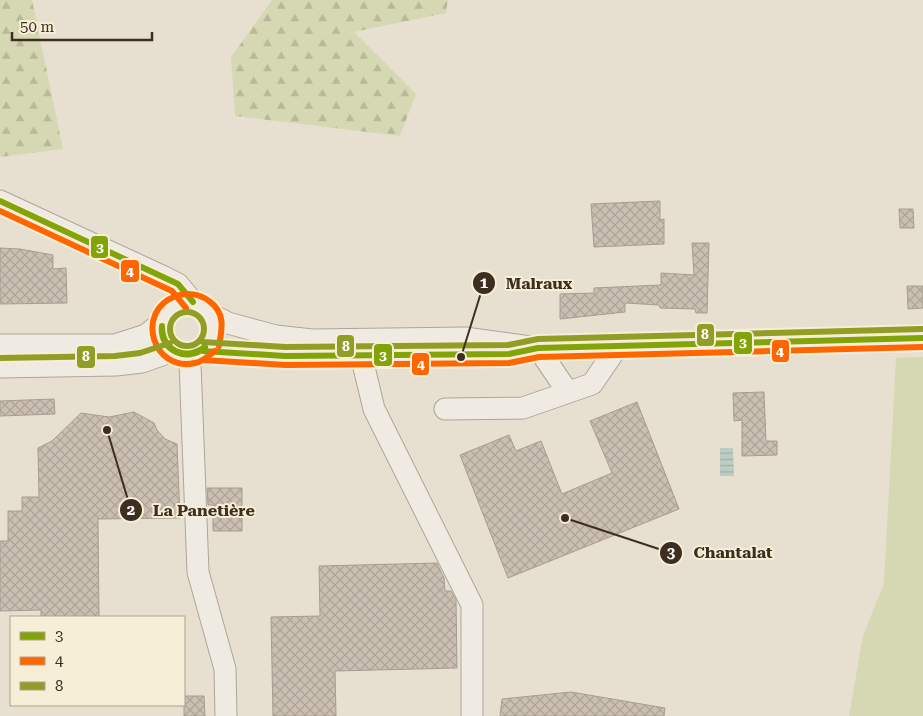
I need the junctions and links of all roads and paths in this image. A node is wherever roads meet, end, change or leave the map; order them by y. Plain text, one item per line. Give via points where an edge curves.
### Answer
1 (0, 201) edge
2 (138, 266) junction
3 (202, 308) junction
4 (163, 319) junction
5 (923, 338) edge
6 (0, 345) edge
7 (618, 346) junction
8 (538, 348) junction
9 (189, 352) junction
10 (361, 355) junction
11 (0, 367) edge
12 (567, 391) junction
13 (445, 409) dead end
14 (226, 716) edge
15 (472, 716) edge

1 - 2 street
2 - 3 street via 178,284
2 - 4 street via 159,289
3 - 4 street via 183,302 173,306
3 - 8 street via 228,323 276,336 312,340 465,338
3 - 9 street via 214,324 214,334 210,344
4 - 6 street via 146,335 115,345
4 - 9 street via 161,334 165,344
5 - 7 street
7 - 8 street
7 - 12 street via 592,384
8 - 10 street via 509,354
8 - 12 street
9 - 10 street
9 - 11 street via 142,362
9 - 14 street via 198,572 225,669
10 - 15 street via 374,409 472,605
12 - 13 street via 523,408

